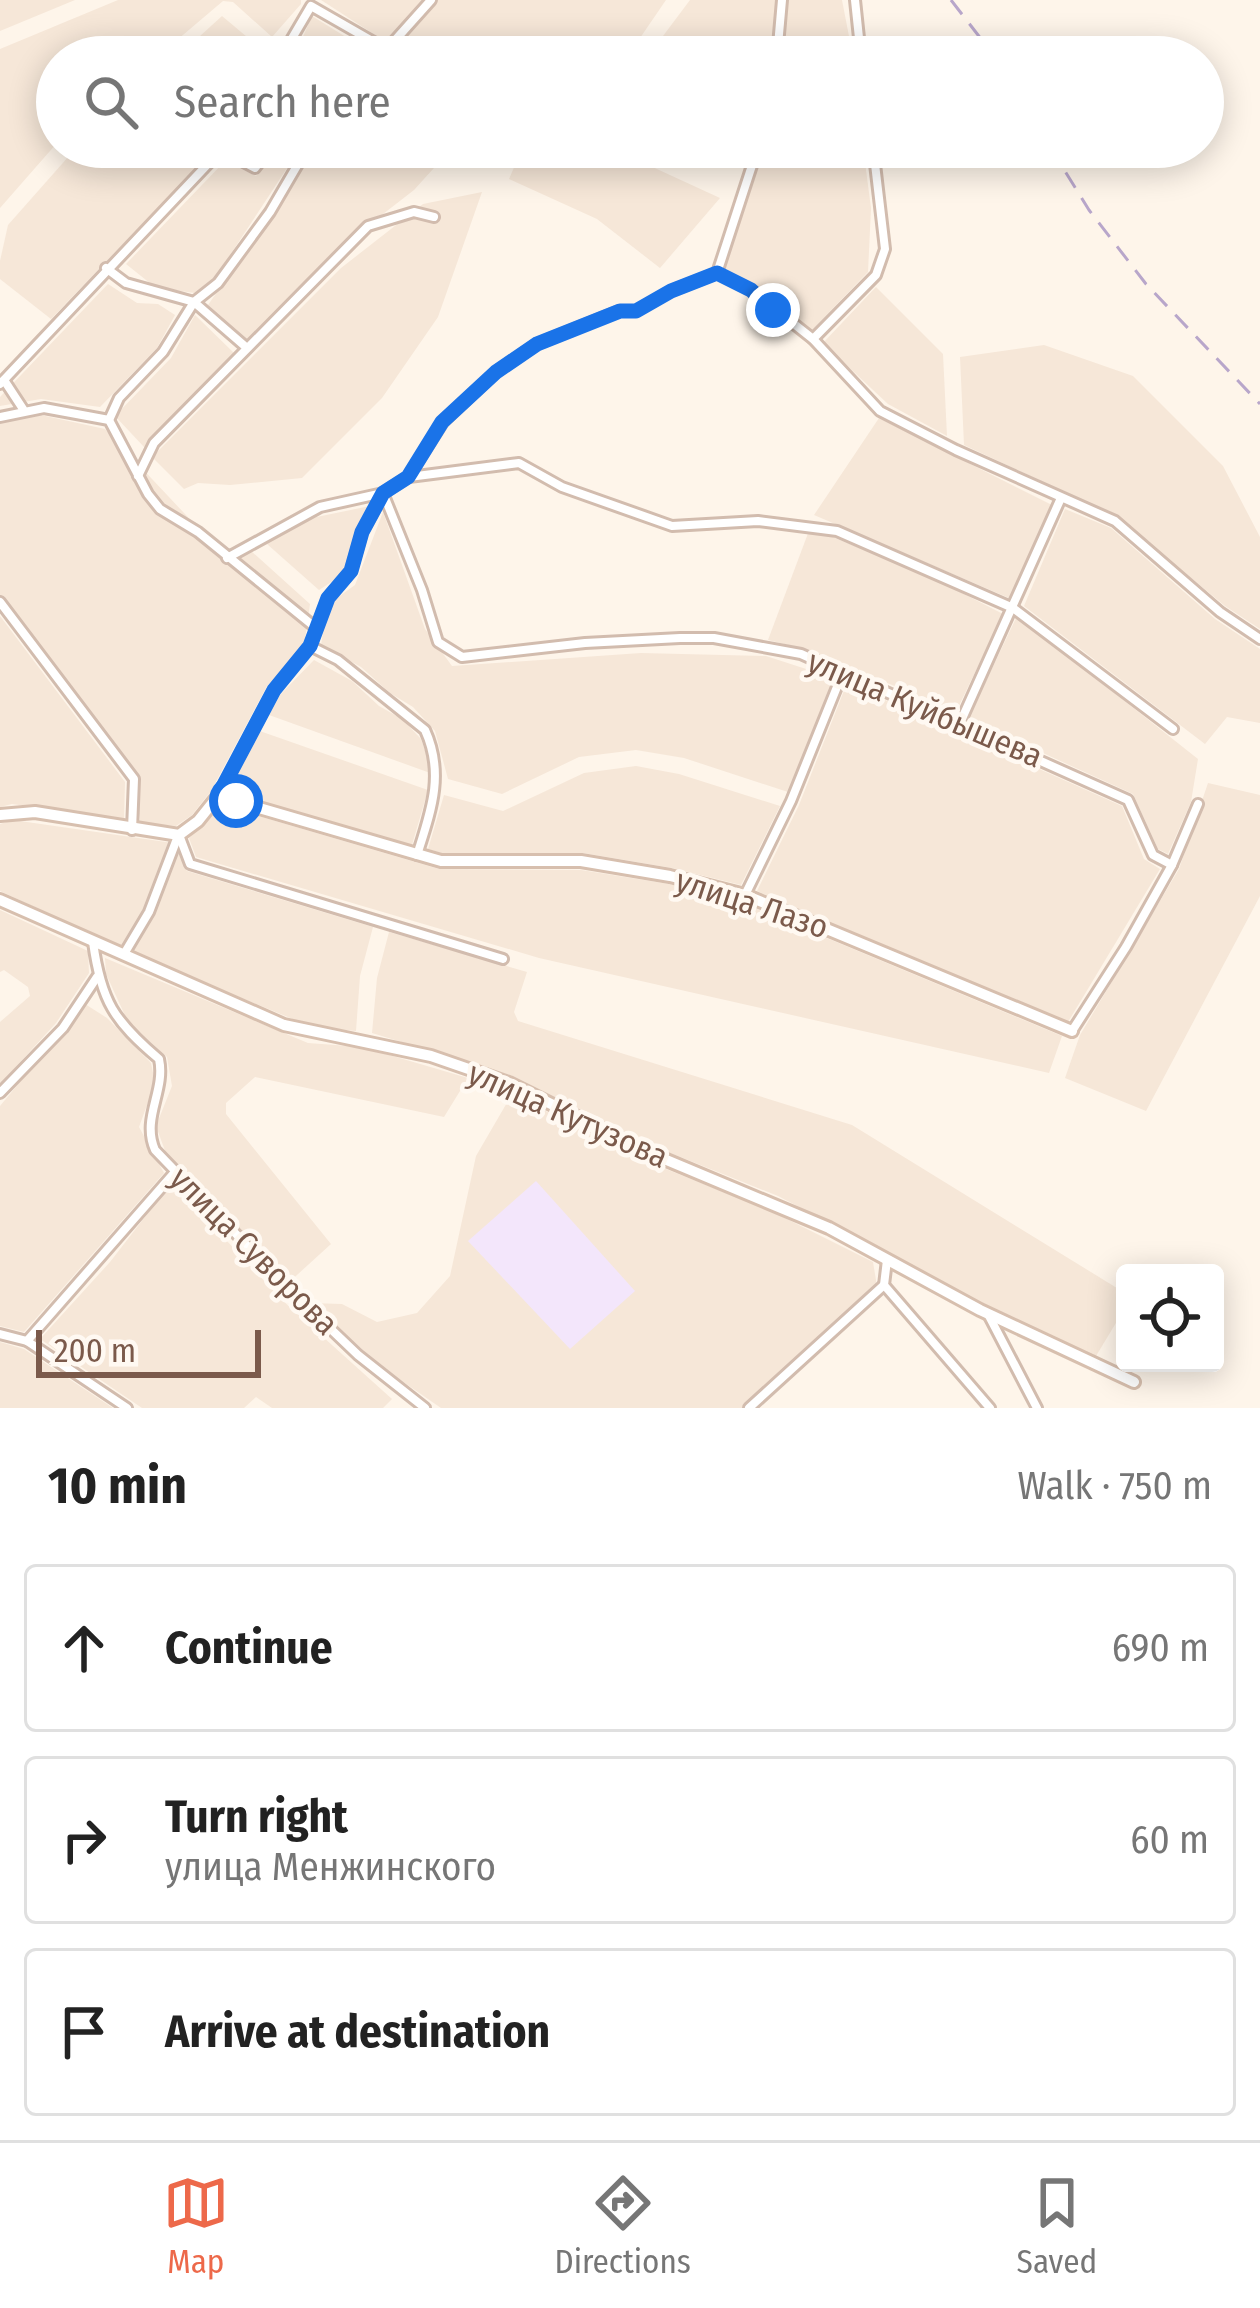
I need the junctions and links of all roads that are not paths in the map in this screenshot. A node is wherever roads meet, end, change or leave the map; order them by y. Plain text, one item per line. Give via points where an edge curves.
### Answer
1 (431, 0) edge
2 (782, 0) edge
3 (855, 0) edge
4 (293, 36) edge
5 (357, 36) edge
6 (398, 36) edge
7 (779, 36) edge
8 (859, 36) edge
9 (203, 168) edge
10 (296, 168) edge
11 (751, 168) edge
12 (875, 168) edge
13 (434, 217) dead end
14 (106, 268) junction
15 (717, 273) junction
16 (194, 302) junction
17 (813, 339) junction
18 (248, 349) junction
19 (2, 382) edge
20 (24, 410) junction
21 (0, 417) edge
22 (109, 420) junction
23 (138, 476) junction
24 (408, 477) junction
25 (383, 493) junction
26 (1061, 498) junction
27 (227, 559) junction
28 (0, 602) edge
29 (1013, 608) junction
30 (316, 628) junction
31 (1260, 639) edge
32 (310, 646) junction
33 (843, 672) junction
34 (960, 722) junction
35 (1173, 729) dead end
36 (218, 796) junction
37 (1198, 804) dead end
38 (0, 815) edge
39 (132, 830) junction
40 (178, 835) junction
41 (417, 855) junction
42 (1172, 865) junction
43 (745, 895) junction
44 (0, 900) edge
45 (92, 941) junction
46 (124, 955) junction
47 (503, 958) dead end
48 (98, 976) junction
49 (1072, 1031) joint
50 (0, 1093) edge
51 (175, 1172) junction
52 (887, 1260) junction
53 (884, 1285) junction
54 (988, 1314) junction
55 (0, 1334) edge
56 (27, 1341) junction
57 (1134, 1382) dead end
58 (128, 1408) edge
59 (425, 1408) edge
60 (749, 1408) edge
61 (990, 1408) edge
62 (1037, 1408) edge

1 - 6 street
2 - 7 street
3 - 8 street
4 - 5 street via 311,6
9 - 14 street
10 - 16 street via 218,283
11 - 15 street
12 - 17 street via 885,249 876,275
13 - 18 street via 414,212 368,226
14 - 16 street via 126,283
14 - 19 street
15 - 17 street
15 - 24 street via 537,344 442,422
16 - 18 street
16 - 22 street
17 - 26 street via 880,411
18 - 23 street via 154,443
19 - 20 street
20 - 21 street
20 - 22 street
22 - 23 street
23 - 27 street via 160,509
24 - 25 street
24 - 29 street via 519,464 672,526 758,520 837,531
25 - 27 street via 320,507
25 - 30 street via 351,571 333,587
25 - 33 street, улица Куйбышева via 438,642 462,657 714,638 801,653
26 - 29 street
26 - 31 street via 1115,521
27 - 30 street
28 - 39 street via 134,779
29 - 34 street
29 - 35 street
30 - 32 street
32 - 36 street via 274,690
32 - 41 street via 425,730 438,779
33 - 34 street, улица Куйбышева
33 - 43 street
34 - 42 street, улица Куйбышева via 1128,800 1153,855
36 - 40 street
36 - 41 street, улица Лазо
37 - 42 street, улица Лазо
38 - 39 street via 35,812
39 - 40 street
40 - 46 street
40 - 47 street via 190,864
41 - 43 street, улица Лазо via 581,861
42 - 49 street, улица Лазо
43 - 49 street, улица Лазо
44 - 45 street, улица Кутузова
45 - 46 street, улица Кутузова
45 - 48 street, улица Суворова
46 - 52 street, улица Кутузова via 284,1025 431,1056 509,1083
48 - 50 street via 63,1028
48 - 51 street, улица Суворова via 122,1027 159,1059 149,1137
51 - 56 street
51 - 59 street, улица Суворова via 323,1322
52 - 53 street
52 - 54 street, улица Кутузова
53 - 60 street
53 - 61 street
54 - 57 street, улица Кутузова
54 - 62 street
55 - 56 street
56 - 58 street

